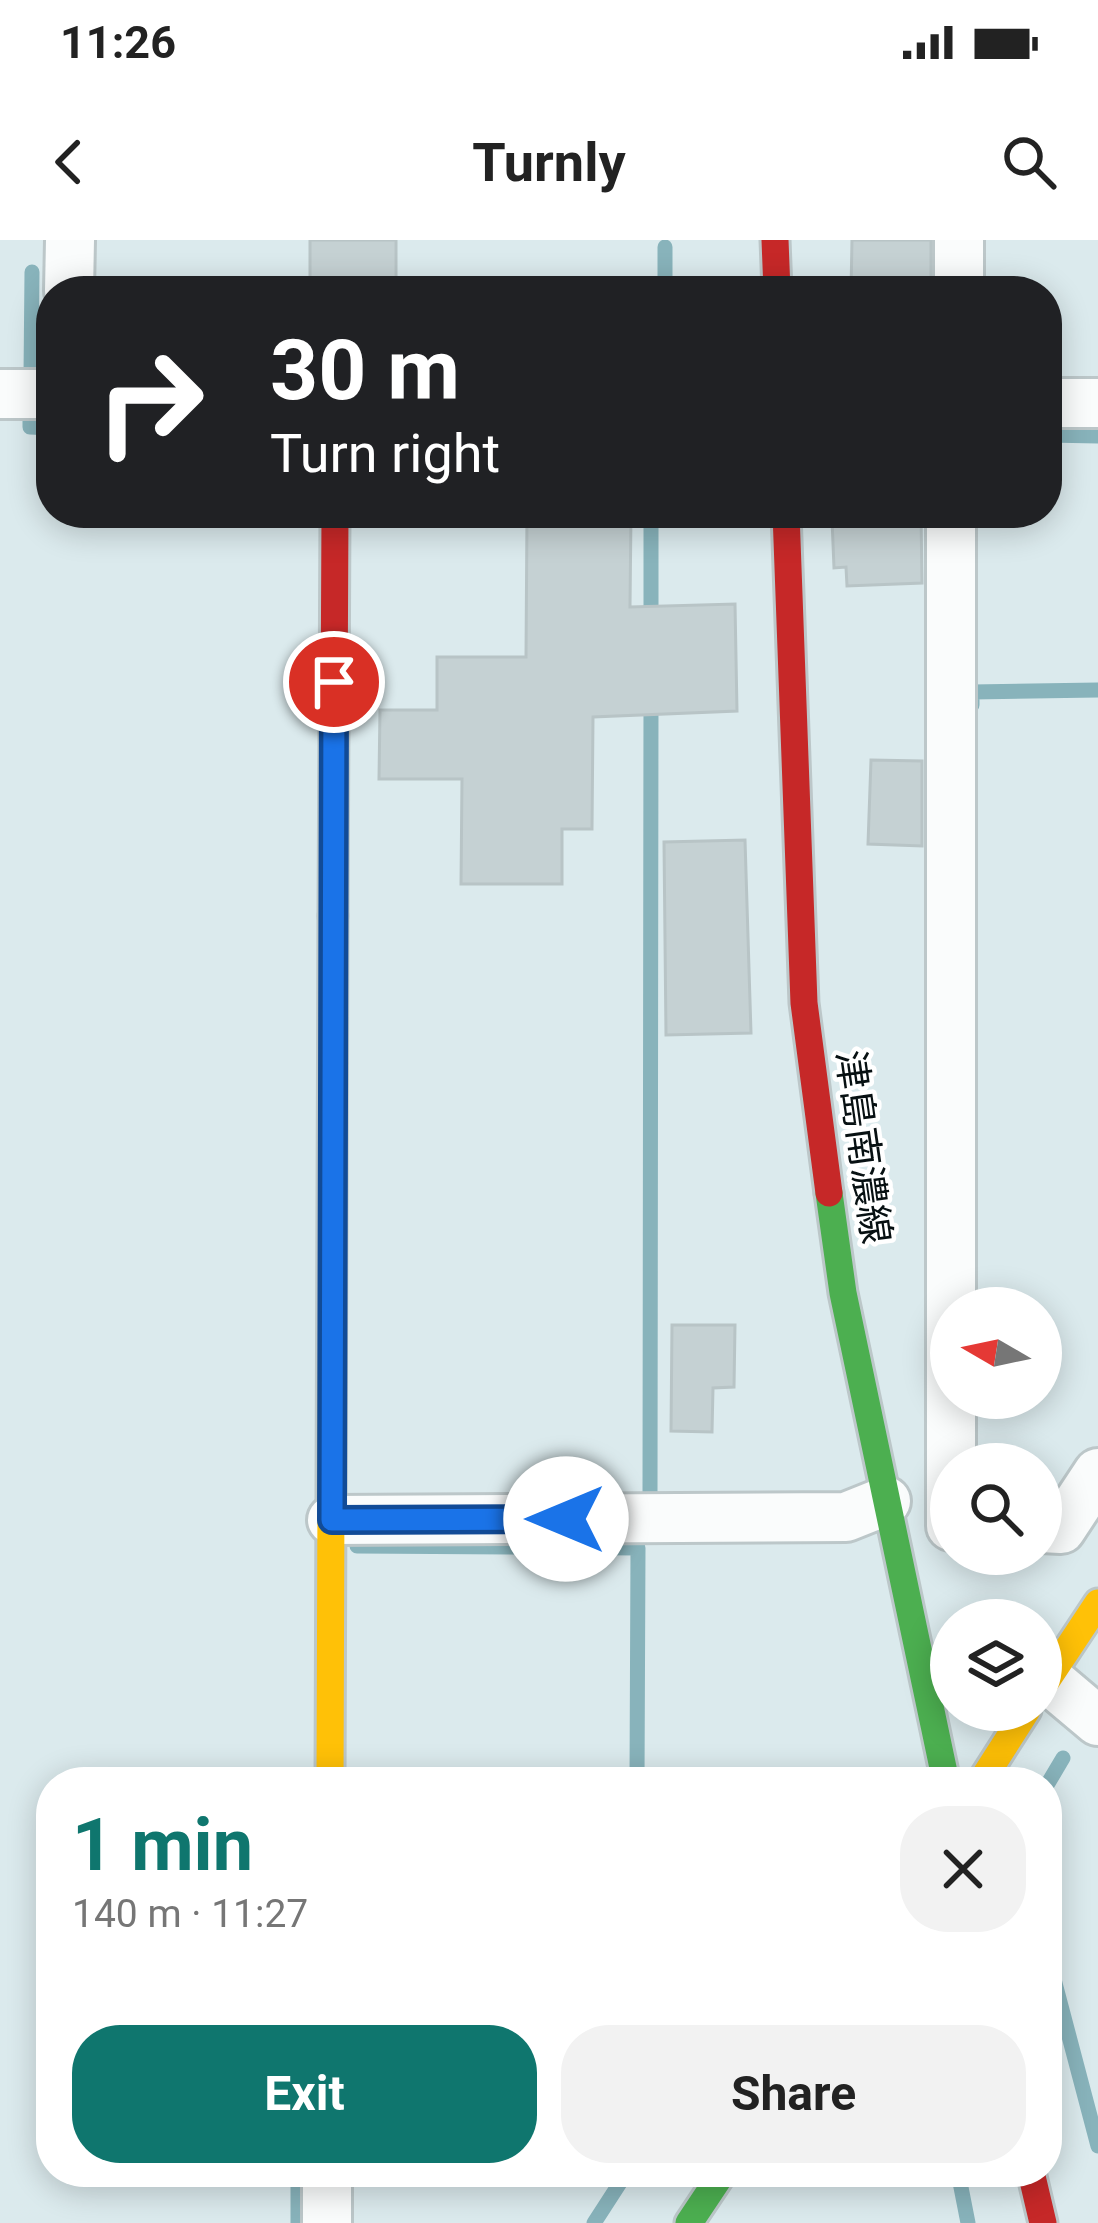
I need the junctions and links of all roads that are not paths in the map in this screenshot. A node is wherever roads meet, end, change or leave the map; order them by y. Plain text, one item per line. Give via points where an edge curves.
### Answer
1 (70, 240) edge
2 (776, 240) edge
3 (959, 240) edge
4 (69, 276) edge
5 (777, 276) edge
6 (959, 276) edge
7 (0, 394) edge
8 (36, 394) edge
9 (1062, 403) edge
10 (1098, 403) edge
11 (335, 528) edge
12 (787, 528) edge
13 (951, 528) edge
14 (951, 1443) edge
15 (1098, 1473) edge
16 (886, 1501) junction
17 (332, 1520) junction
18 (1062, 1527) edge
19 (1098, 1603) edge
20 (1062, 1657) edge
21 (1062, 1703) edge
22 (1098, 1720) edge
23 (1014, 1731) edge
24 (330, 1767) edge
25 (943, 1767) edge
26 (991, 1767) edge
27 (327, 2187) edge
28 (713, 2187) edge
29 (1035, 2187) edge
30 (327, 2223) edge
31 (689, 2223) edge
32 (1043, 2223) edge

1 - 4 street
2 - 5 street
3 - 6 street
7 - 8 street
9 - 10 street
11 - 17 street
12 - 16 street, 津島南濃線 via 804,1003 843,1293
13 - 14 street
15 - 18 street
16 - 17 street via 846,1517
16 - 25 street, 津島南濃線
17 - 24 street
19 - 20 street
21 - 22 street
23 - 26 street
27 - 30 street
28 - 31 street
29 - 32 street

